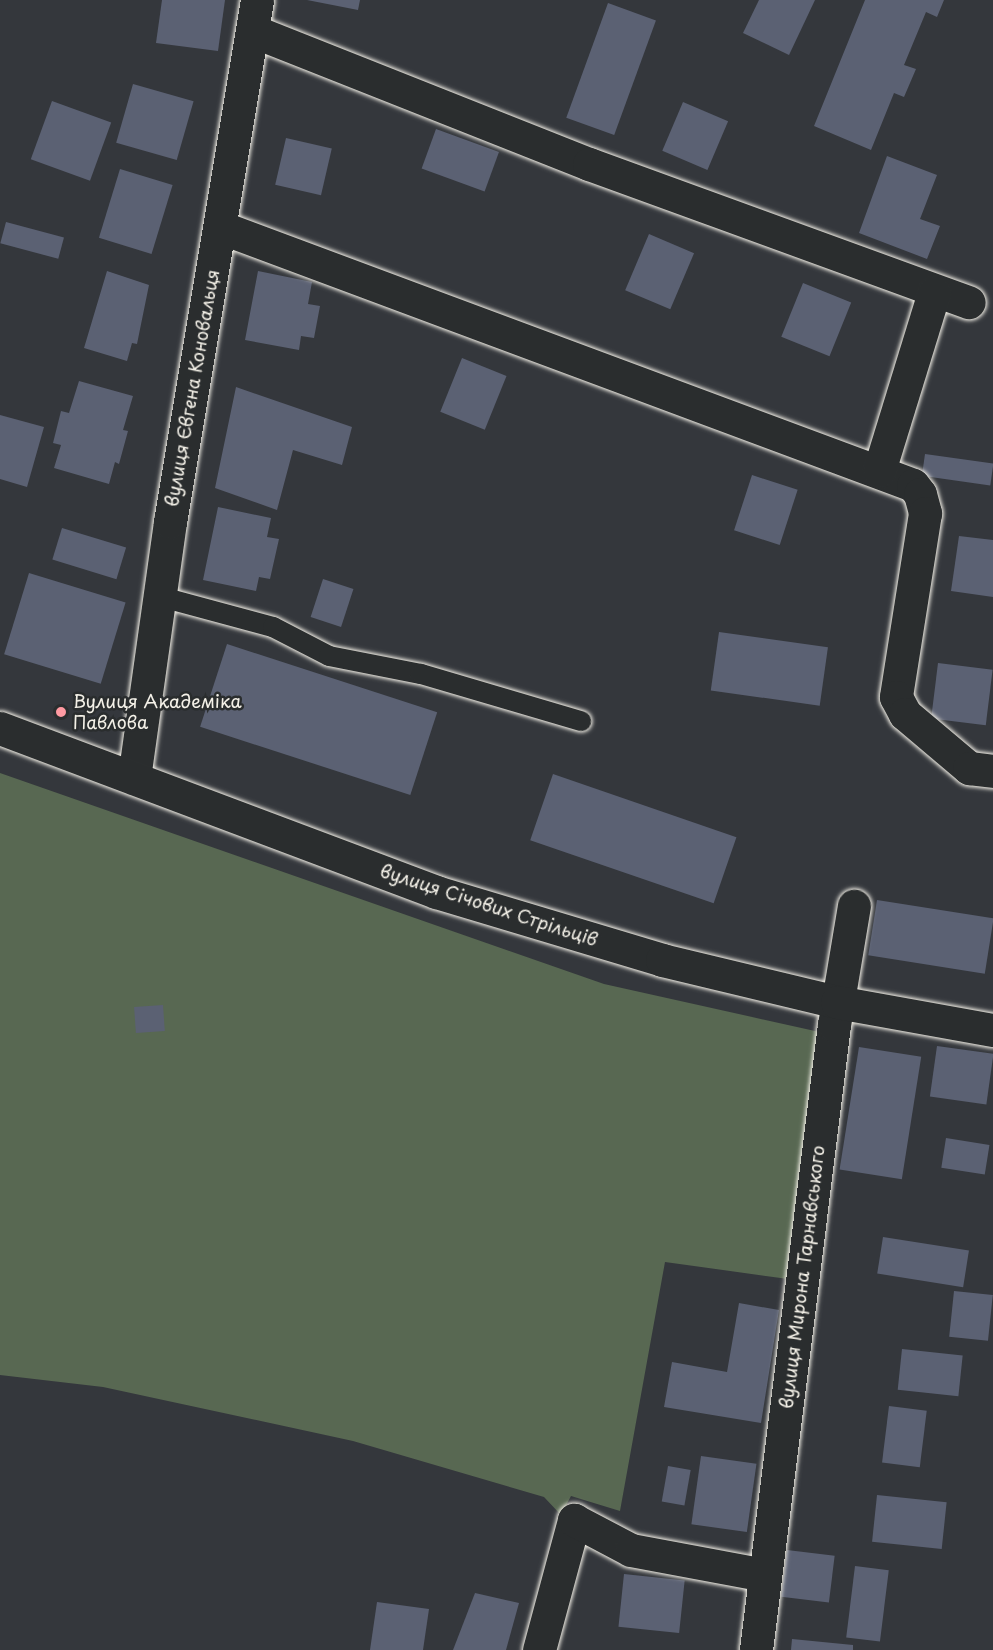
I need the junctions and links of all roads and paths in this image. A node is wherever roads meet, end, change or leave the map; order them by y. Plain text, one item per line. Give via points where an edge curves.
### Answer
1 (255, 16) edge
2 (220, 227) junction
3 (934, 292) junction
4 (969, 302) dead end
5 (879, 471) junction
6 (158, 596) junction
7 (580, 721) dead end
8 (0, 728) edge
9 (993, 771) edge
10 (134, 778) junction
11 (854, 906) dead end
12 (837, 1002) junction
13 (993, 1030) edge
14 (765, 1575) junction
15 (539, 1650) edge
16 (756, 1650) edge

1 - 2 street, вулиця Євгена Коновальця
1 - 3 street via 589,164
2 - 5 street
2 - 6 street, вулиця Євгена Коновальця
3 - 4 street
3 - 5 street
5 - 9 street via 913,485 925,513 896,697 905,714 969,768
6 - 7 lane via 273,627 329,656 421,674
6 - 10 street, вулиця Євгена Коновальця
8 - 10 street, вулиця Січових Стрільців
10 - 12 street, вулиця Січових Стрільців via 436,892 662,960
11 - 12 street, вулиця Мирона Тарнавського
12 - 13 street, вулиця Січових Стрільців
12 - 14 street, вулиця Мирона Тарнавського
14 - 15 street via 630,1550 570,1513
14 - 16 street, вулиця Мирона Тарнавського

